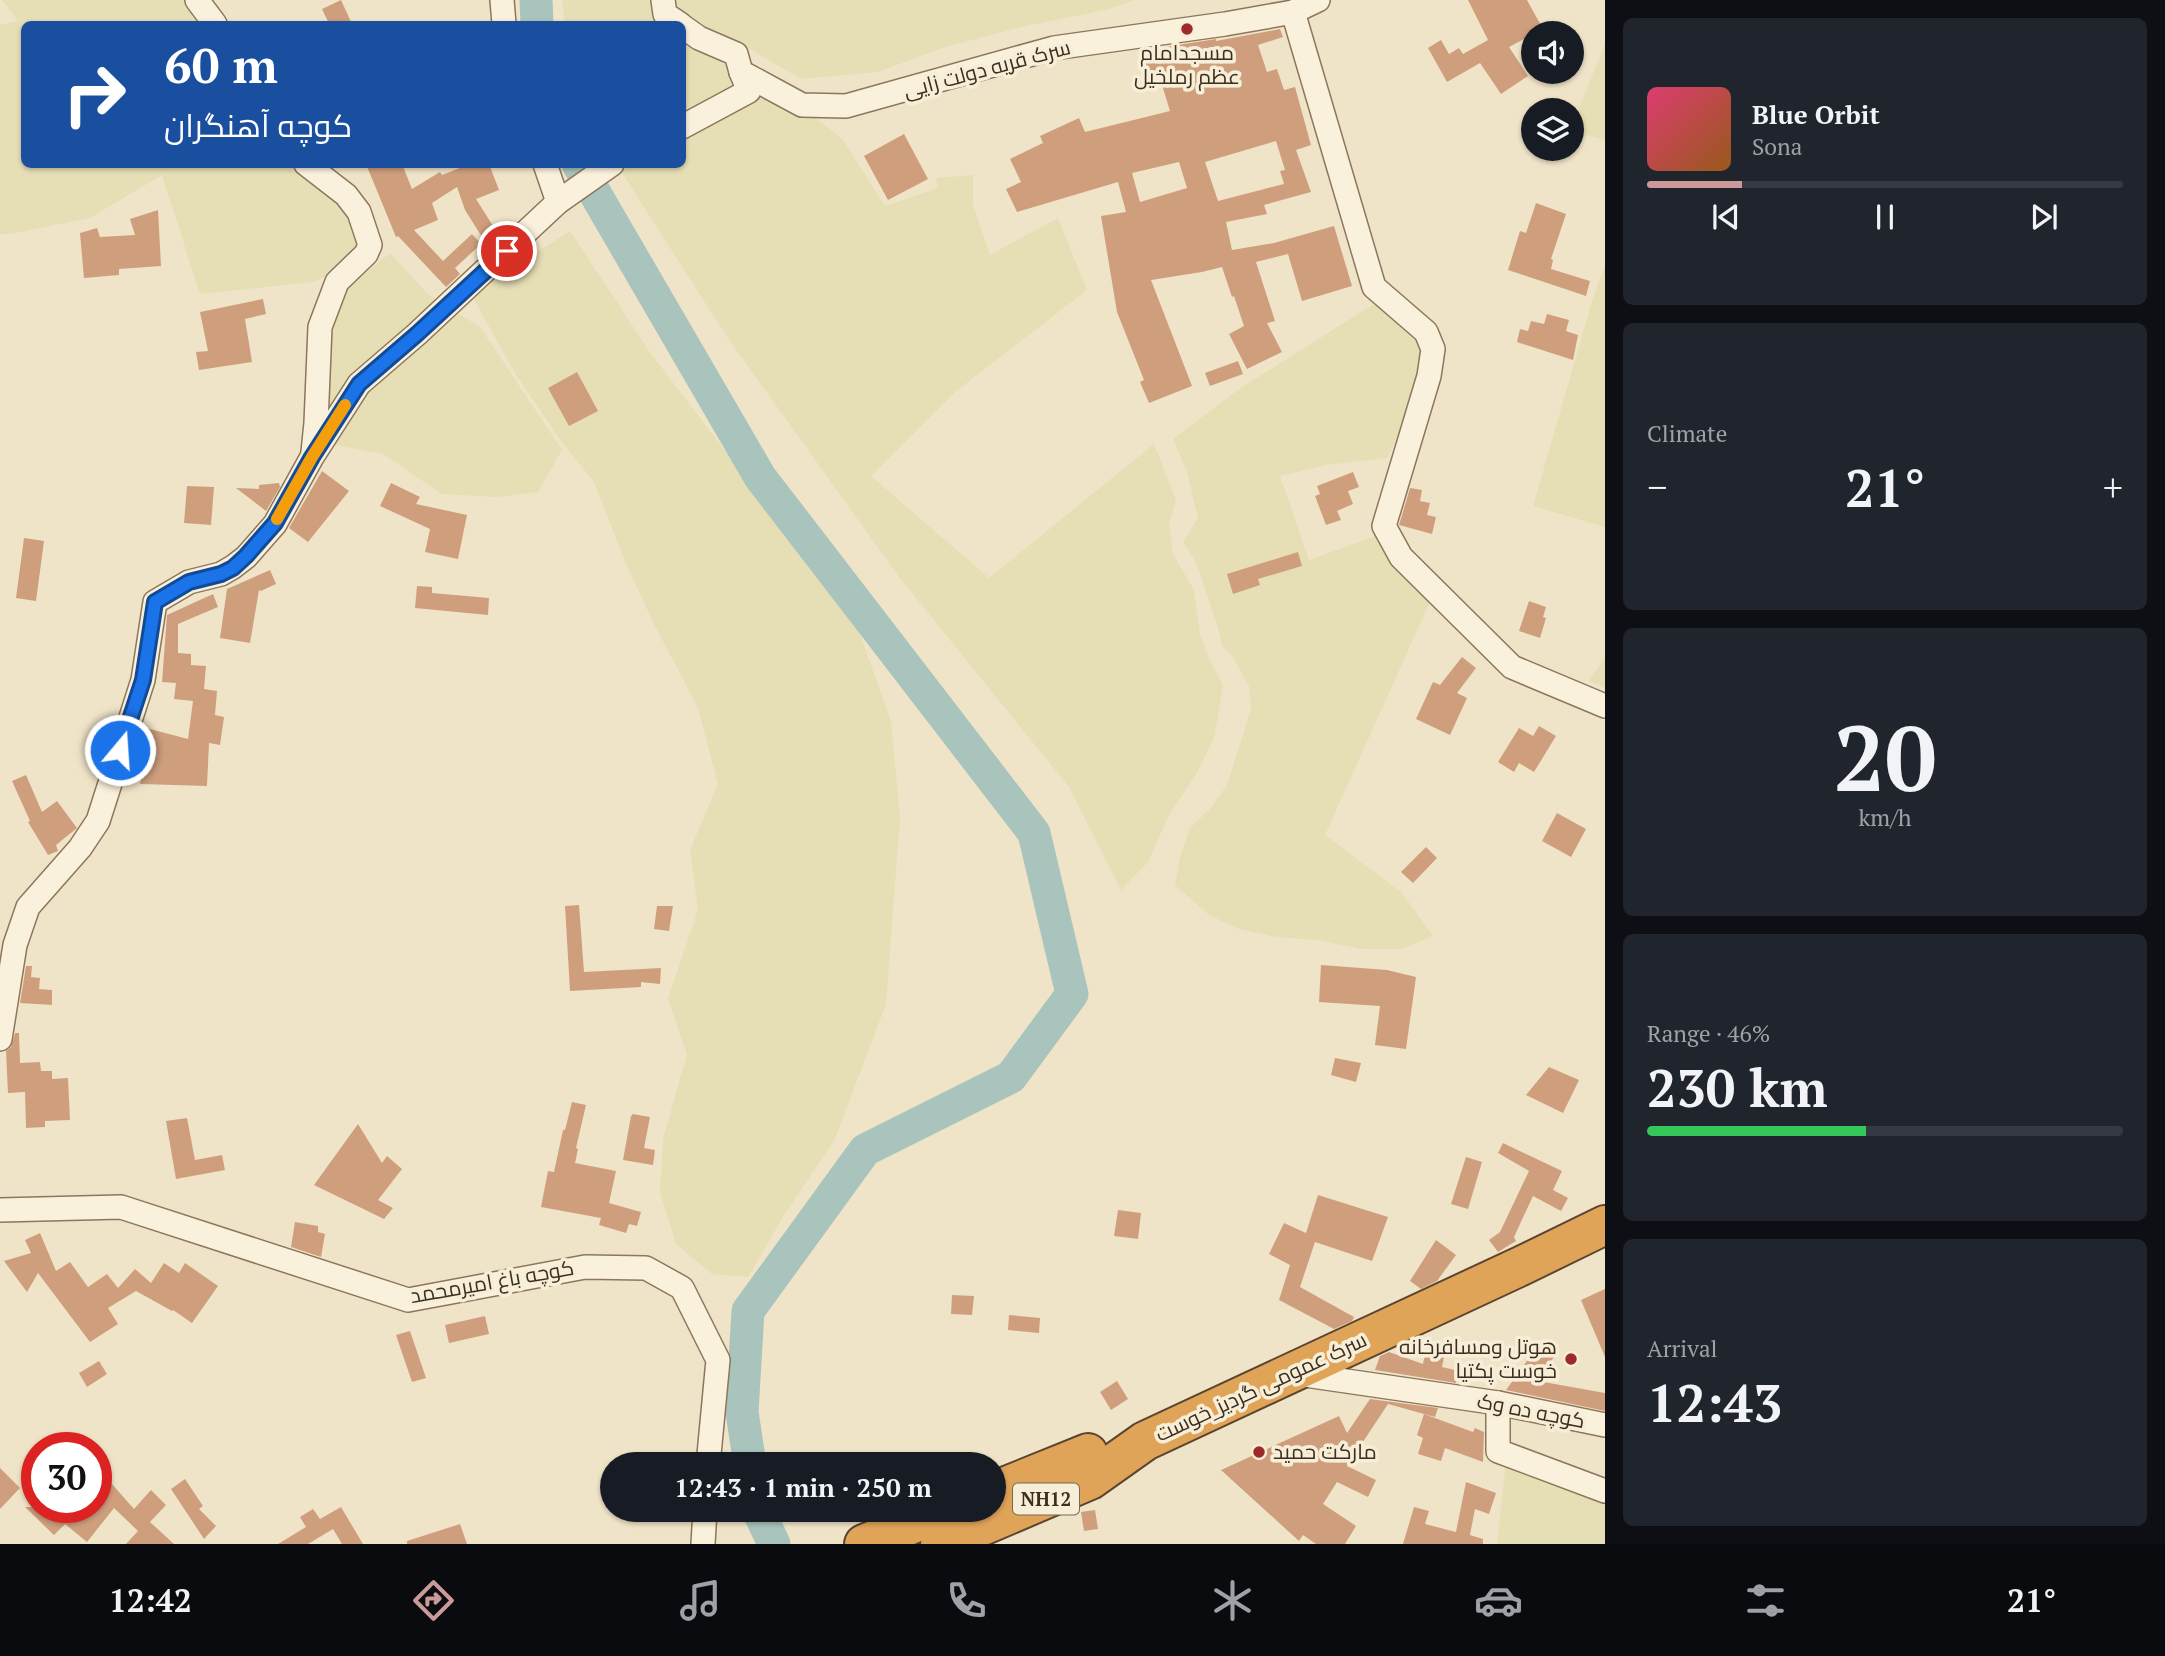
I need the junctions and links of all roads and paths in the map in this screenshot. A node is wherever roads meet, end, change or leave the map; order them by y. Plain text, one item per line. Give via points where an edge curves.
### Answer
1 (197, 0) edge
2 (502, 0) edge
3 (663, 0) edge
4 (1318, 0) edge
5 (1261, 9) edge
6 (1293, 12) junction
7 (213, 21) edge
8 (504, 21) edge
9 (676, 21) edge
10 (686, 29) edge
11 (741, 72) junction
12 (686, 125) edge
13 (311, 168) edge
14 (546, 168) edge
15 (606, 168) edge
16 (558, 202) junction
17 (312, 457) junction
18 (1605, 706) edge
19 (7, 942) edge
20 (0, 1038) edge
21 (0, 1210) edge
22 (1605, 1225) edge
23 (1292, 1373) junction
24 (1498, 1403) junction
25 (1605, 1425) edge
26 (1145, 1441) junction
27 (709, 1452) edge
28 (1006, 1486) edge
29 (1605, 1492) edge
30 (704, 1522) edge
31 (917, 1522) edge
32 (870, 1541) edge
33 (703, 1544) edge
34 (940, 1544) edge

1 - 7 street
2 - 8 street
3 - 9 street, سرک قریه دولت زایی via 666,14
4 - 6 street, سرک قریه دولت زایی
5 - 6 street, سرک قریه دولت زایی
5 - 11 street, سرک قریه دولت زایی via 1054,48 846,106 802,105
6 - 18 street via 1374,287 1426,332 1433,349 1384,526 1401,557 1512,667
10 - 11 street, سرک قریه دولت زایی via 736,54
11 - 12 street via 749,92
13 - 17 street via 346,195 359,212 370,244 366,254 337,282 320,327
14 - 16 street
15 - 16 street
16 - 17 street via 359,384
17 - 19 street via 275,523 246,556 233,568 189,582 155,602 143,680 98,821 28,907
19 - 20 street
21 - 27 street, کوچه باغ امیرمحمد via 121,1207 408,1300 585,1267 646,1268 682,1288 718,1360
22 - 23 highway, سرک عمومی گردیز_خوست / NH12
23 - 24 street, کوچه ده وک
23 - 26 highway, سرک عمومی گردیز_خوست / NH12
24 - 25 street, کوچه ده وک
24 - 29 street via 1498,1451
26 - 28 highway, سرک عمومی گردیز_خوست / NH12 via 1102,1447
26 - 34 highway, سرک عمومی گردیز_خوست / NH12 via 1090,1480
30 - 33 street
31 - 32 highway

